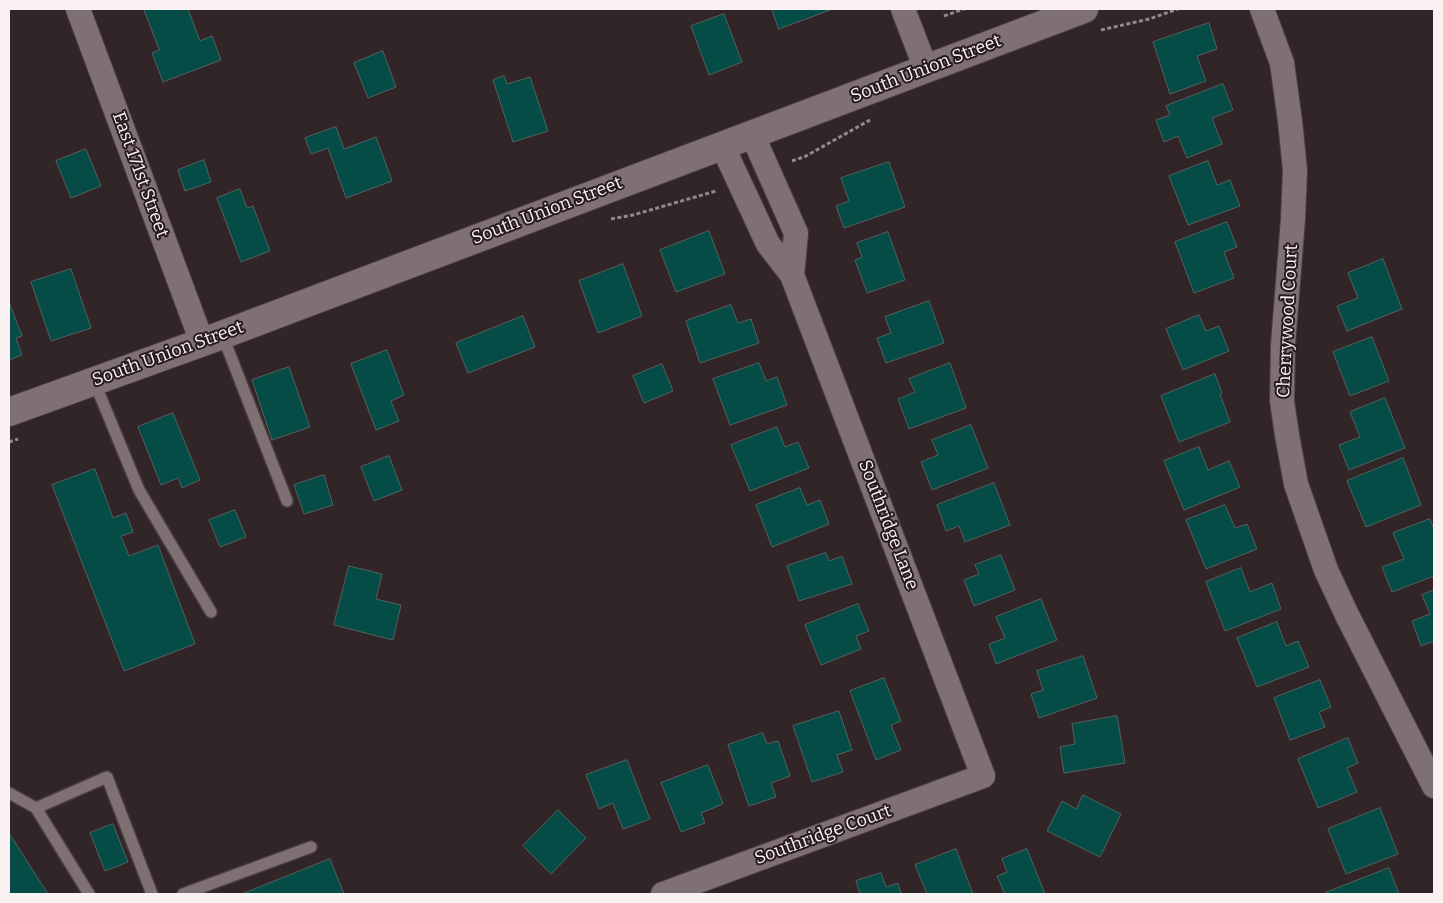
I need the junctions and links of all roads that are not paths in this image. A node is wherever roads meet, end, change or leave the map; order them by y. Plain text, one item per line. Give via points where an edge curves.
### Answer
1 (78, 9) edge
2 (903, 9) edge
3 (1084, 9) edge
4 (1262, 9) edge
5 (926, 69) junction
6 (752, 134) junction
7 (722, 145) junction
8 (792, 275) junction
9 (212, 338) junction
10 (94, 381) junction
11 (9, 412) edge
12 (286, 501) dead end
13 (211, 612) dead end
14 (983, 776) joint
15 (1434, 786) edge
16 (9, 793) edge
17 (36, 808) junction
18 (311, 847) dead end
19 (89, 894) edge
20 (152, 894) edge
21 (183, 894) edge
22 (663, 894) edge

1 - 9 street, East 171st Street
2 - 5 street
3 - 5 street, South Union Street
4 - 15 street, Cherrywood Court via 1282,63 1295,170 1282,401 1296,484 1326,570
5 - 6 street, South Union Street
6 - 7 street, South Union Street
6 - 8 street, Southridge Lane via 796,234
7 - 8 street, Southridge Lane via 768,244
7 - 9 street, South Union Street
8 - 14 street, Southridge Lane
9 - 10 street, South Union Street
9 - 12 lane
10 - 11 street, South Union Street
10 - 13 lane via 139,490
14 - 22 street, Southridge Court
16 - 17 lane
17 - 19 lane
17 - 20 lane via 107,777
18 - 21 lane

